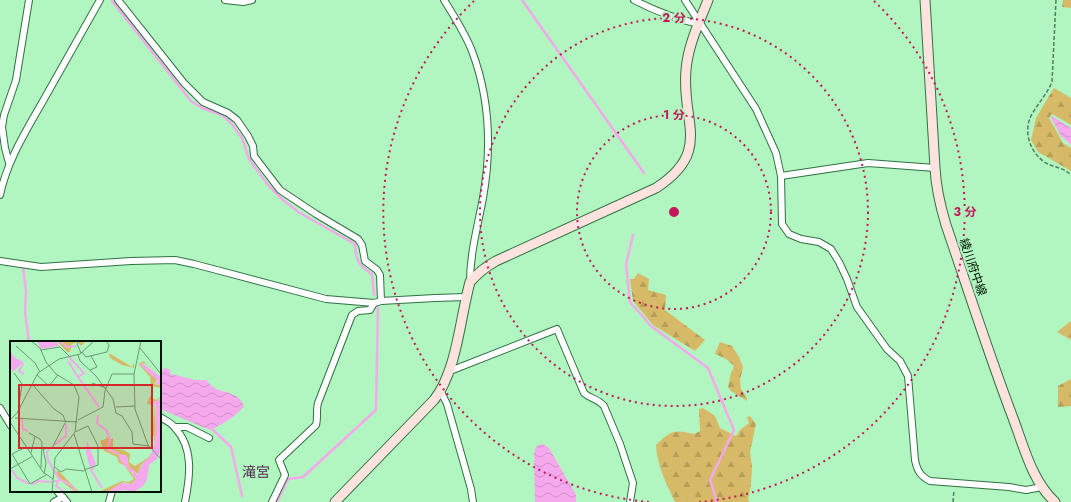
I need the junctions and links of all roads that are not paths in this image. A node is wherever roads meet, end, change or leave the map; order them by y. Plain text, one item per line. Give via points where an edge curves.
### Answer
1 (29, 0) edge
2 (100, 0) edge
3 (118, 0) edge
4 (224, 0) edge
5 (252, 0) edge
6 (444, 0) edge
7 (634, 0) edge
8 (684, 0) edge
9 (708, 0) edge
10 (925, 0) edge
11 (699, 24) junction
12 (9, 163) junction
13 (935, 168) junction
14 (781, 176) junction
15 (0, 195) edge
16 (0, 261) edge
17 (470, 282) junction
18 (466, 297) junction
19 (381, 301) junction
20 (374, 303) junction
21 (450, 371) junction
22 (441, 392) junction
23 (0, 408) edge
24 (161, 418) edge
25 (10, 424) edge
26 (175, 427) junction
27 (208, 438) dead end
28 (1042, 487) junction
29 (58, 492) edge
30 (112, 492) edge
31 (65, 500) edge
32 (54, 502) edge
33 (109, 502) edge
34 (185, 502) edge
35 (272, 502) edge
36 (335, 502) edge
37 (473, 502) edge
38 (630, 502) edge
39 (1055, 502) edge

1 - 12 street via 16,80 2,127
2 - 12 street
3 - 19 street via 202,102 228,113 237,120 253,146 254,156 280,190 358,239 365,261 380,275
4 - 5 street
6 - 17 street via 472,50 484,92 488,123 488,157
7 - 11 street via 656,11
8 - 11 street
9 - 11 street
10 - 13 street, 綾川府中線
11 - 14 street via 756,109 776,153
11 - 17 street via 688,57 686,75 690,146 676,172 656,188 486,266
12 - 15 street
13 - 14 street via 868,163
13 - 28 street, 綾川府中線 via 937,191 946,225 1003,392 1036,478
14 - 28 street via 782,224 789,234 818,242 831,249 844,273 857,307 900,361 908,376 918,471 930,481 1026,490
16 - 20 street via 41,267 175,260 326,299
17 - 18 street
18 - 19 street
18 - 21 street
19 - 20 street
20 - 35 street via 370,310 358,311 352,315 316,409 316,425 279,460 285,475
21 - 22 street
21 - 38 street via 557,329 584,393 600,401 604,406 633,483
22 - 36 street
22 - 37 street via 447,404
23 - 25 street
24 - 26 street
26 - 27 street via 187,427
26 - 34 street via 183,438 190,458
28 - 39 street, 綾川府中線
29 - 31 street
30 - 33 street
31 - 32 street

